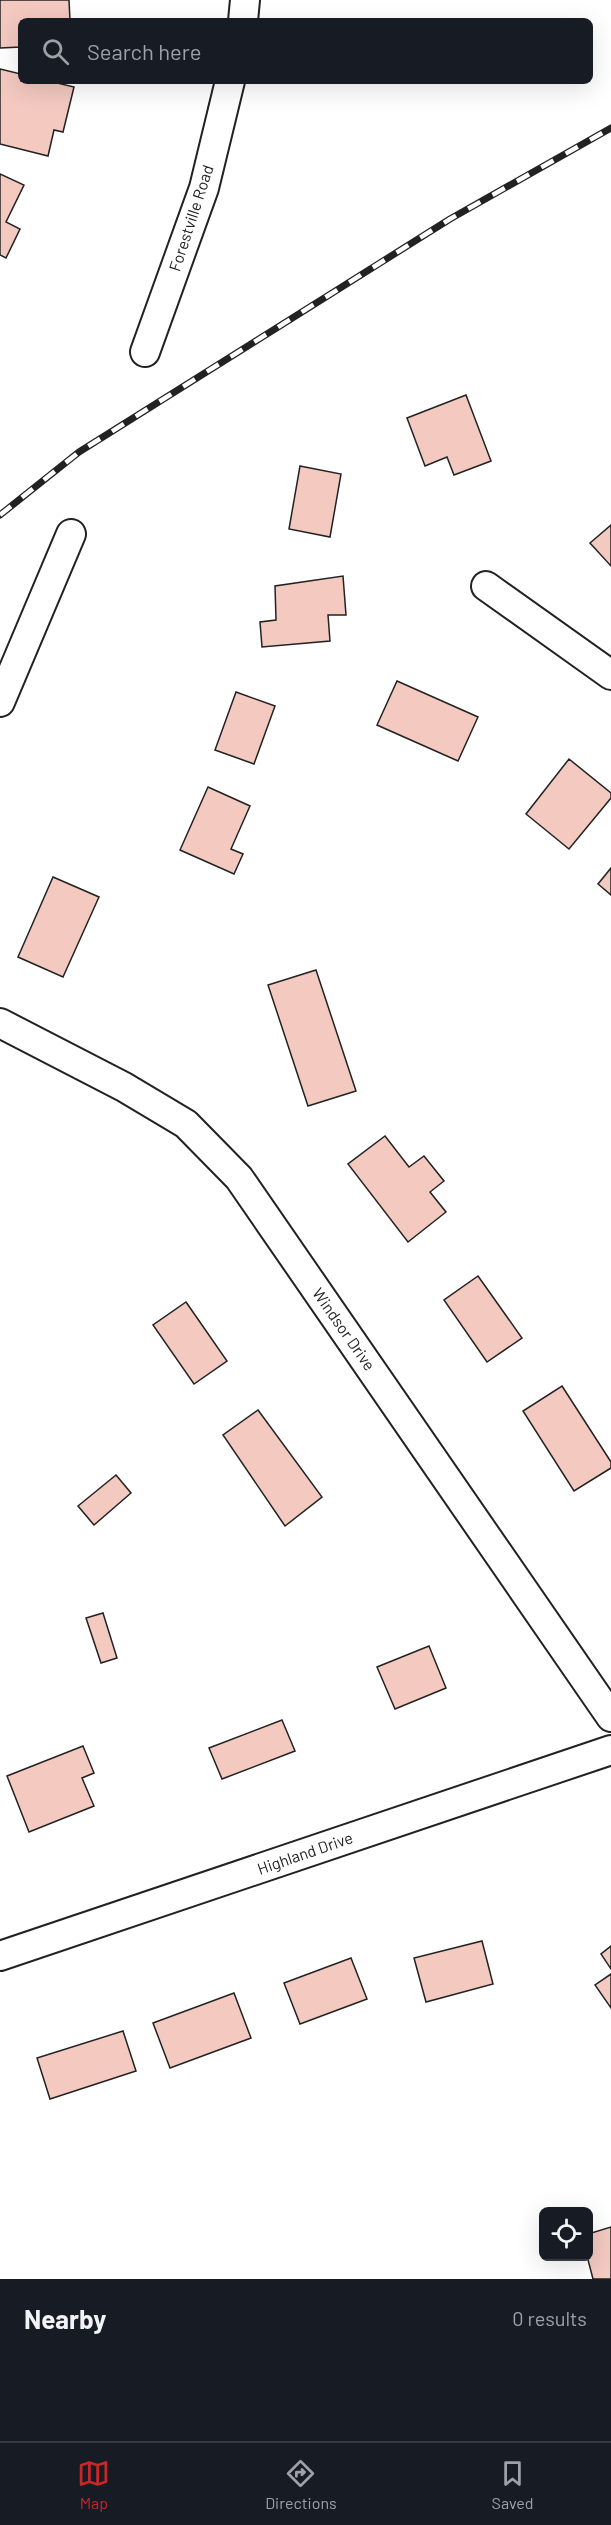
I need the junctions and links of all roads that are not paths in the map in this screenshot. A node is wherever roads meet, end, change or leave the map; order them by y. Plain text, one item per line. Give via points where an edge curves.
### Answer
1 (245, 0) edge
2 (243, 18) edge
3 (229, 84) edge
4 (145, 352) dead end
5 (71, 534) dead end
6 (486, 586) dead end
7 (611, 675) edge
8 (0, 702) edge
9 (0, 1023) edge
10 (611, 1717) edge
11 (611, 1750) edge
12 (0, 1956) edge

1 - 2 street
3 - 4 street, Forestville Road via 204,188
5 - 8 street
6 - 7 street
9 - 10 street, Windsor Drive via 186,1124 239,1178
11 - 12 street, Highland Drive

